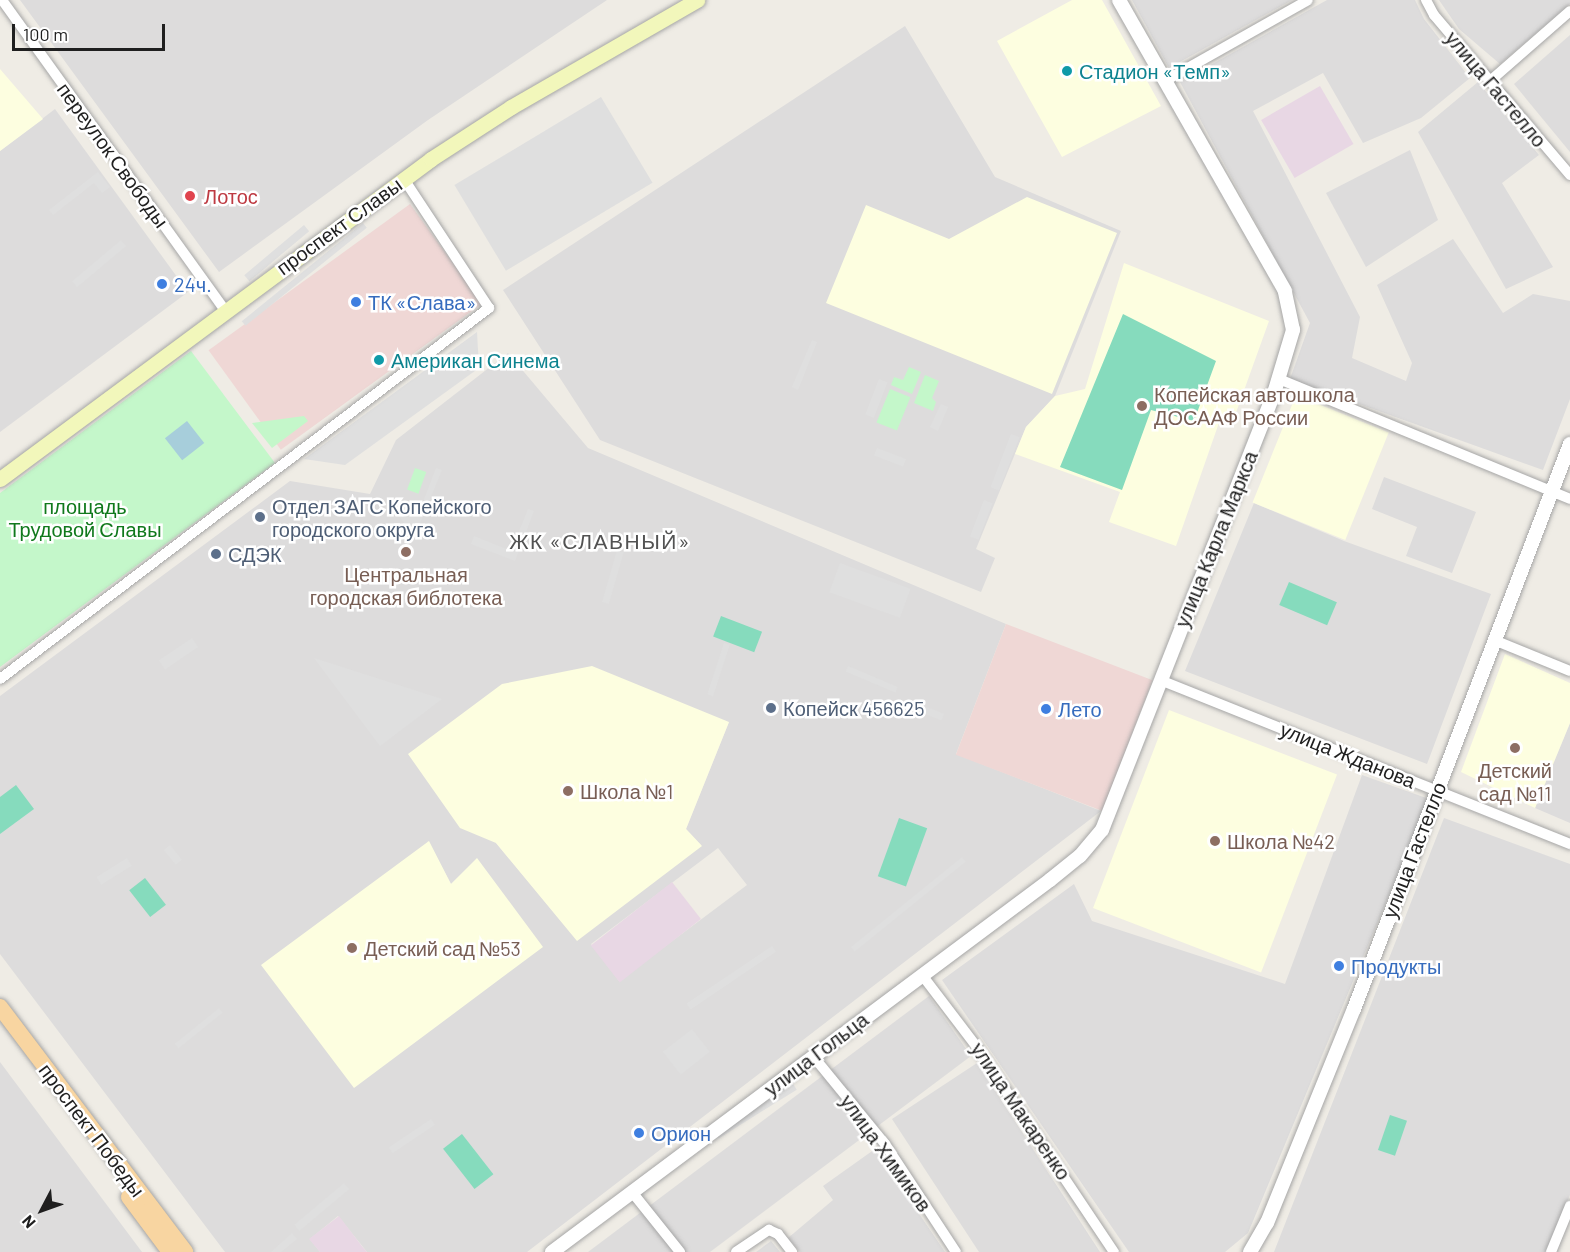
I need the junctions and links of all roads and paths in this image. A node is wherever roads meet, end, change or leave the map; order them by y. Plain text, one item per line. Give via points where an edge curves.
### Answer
1 (2, 0) edge
2 (696, 0) edge
3 (1119, 0) edge
4 (1308, 0) edge
5 (1426, 0) edge
6 (1570, 11) edge
7 (1165, 81) junction
8 (1490, 81) junction
9 (1570, 175) edge
10 (404, 179) junction
11 (225, 310) junction
12 (1279, 379) junction
13 (1570, 444) edge
14 (0, 479) edge
15 (1552, 492) junction
16 (1570, 499) edge
17 (1494, 640) junction
18 (1570, 671) edge
19 (0, 679) edge
20 (1160, 680) junction
21 (1436, 790) junction
22 (1570, 844) edge
23 (1080, 856) joint
24 (922, 975) junction
25 (0, 1007) edge
26 (0, 1026) edge
27 (813, 1056) junction
28 (632, 1192) junction
29 (1570, 1206) edge
30 (1558, 1235) junction
31 (1570, 1240) edge
32 (170, 1252) edge
33 (185, 1252) edge
34 (552, 1252) edge
35 (680, 1252) edge
36 (736, 1252) edge
37 (792, 1252) edge
38 (956, 1252) edge
39 (1114, 1252) edge
40 (1250, 1252) edge
41 (1551, 1252) edge

1 - 11 street, переулок Свободы
2 - 10 main road, проспект Славы via 511,107
3 - 7 street, улица Карла Маркса
4 - 7 street
5 - 8 street, улица Гастелло via 1434,15
6 - 8 street
7 - 12 street, улица Карла Маркса via 1285,291 1293,330
8 - 9 street, улица Гастелло
10 - 11 main road, проспект Славы
10 - 19 street via 489,308
11 - 14 main road, проспект Славы
12 - 15 street
12 - 20 street, улица Карла Маркса
13 - 15 street, улица Гастелло
15 - 16 street
15 - 17 street, улица Гастелло
17 - 18 street
17 - 21 street, улица Гастелло
20 - 21 street, улица Жданова
20 - 23 street, улица Карла Маркса via 1102,830
21 - 22 street, улица Жданова
21 - 40 street, улица Гастелло via 1354,1009 1267,1223
23 - 24 street, улица Гольца
24 - 27 street, улица Гольца
24 - 39 street, улица Макаренко via 983,1055
25 - 33 main road, проспект Победы
26 - 32 main road, проспект Победы
27 - 28 street, улица Гольца
27 - 38 street, улица Химиков via 885,1144
28 - 34 street, улица Гольца
28 - 35 street
29 - 30 street
30 - 31 street
30 - 41 street
36 - 37 street via 770,1230

